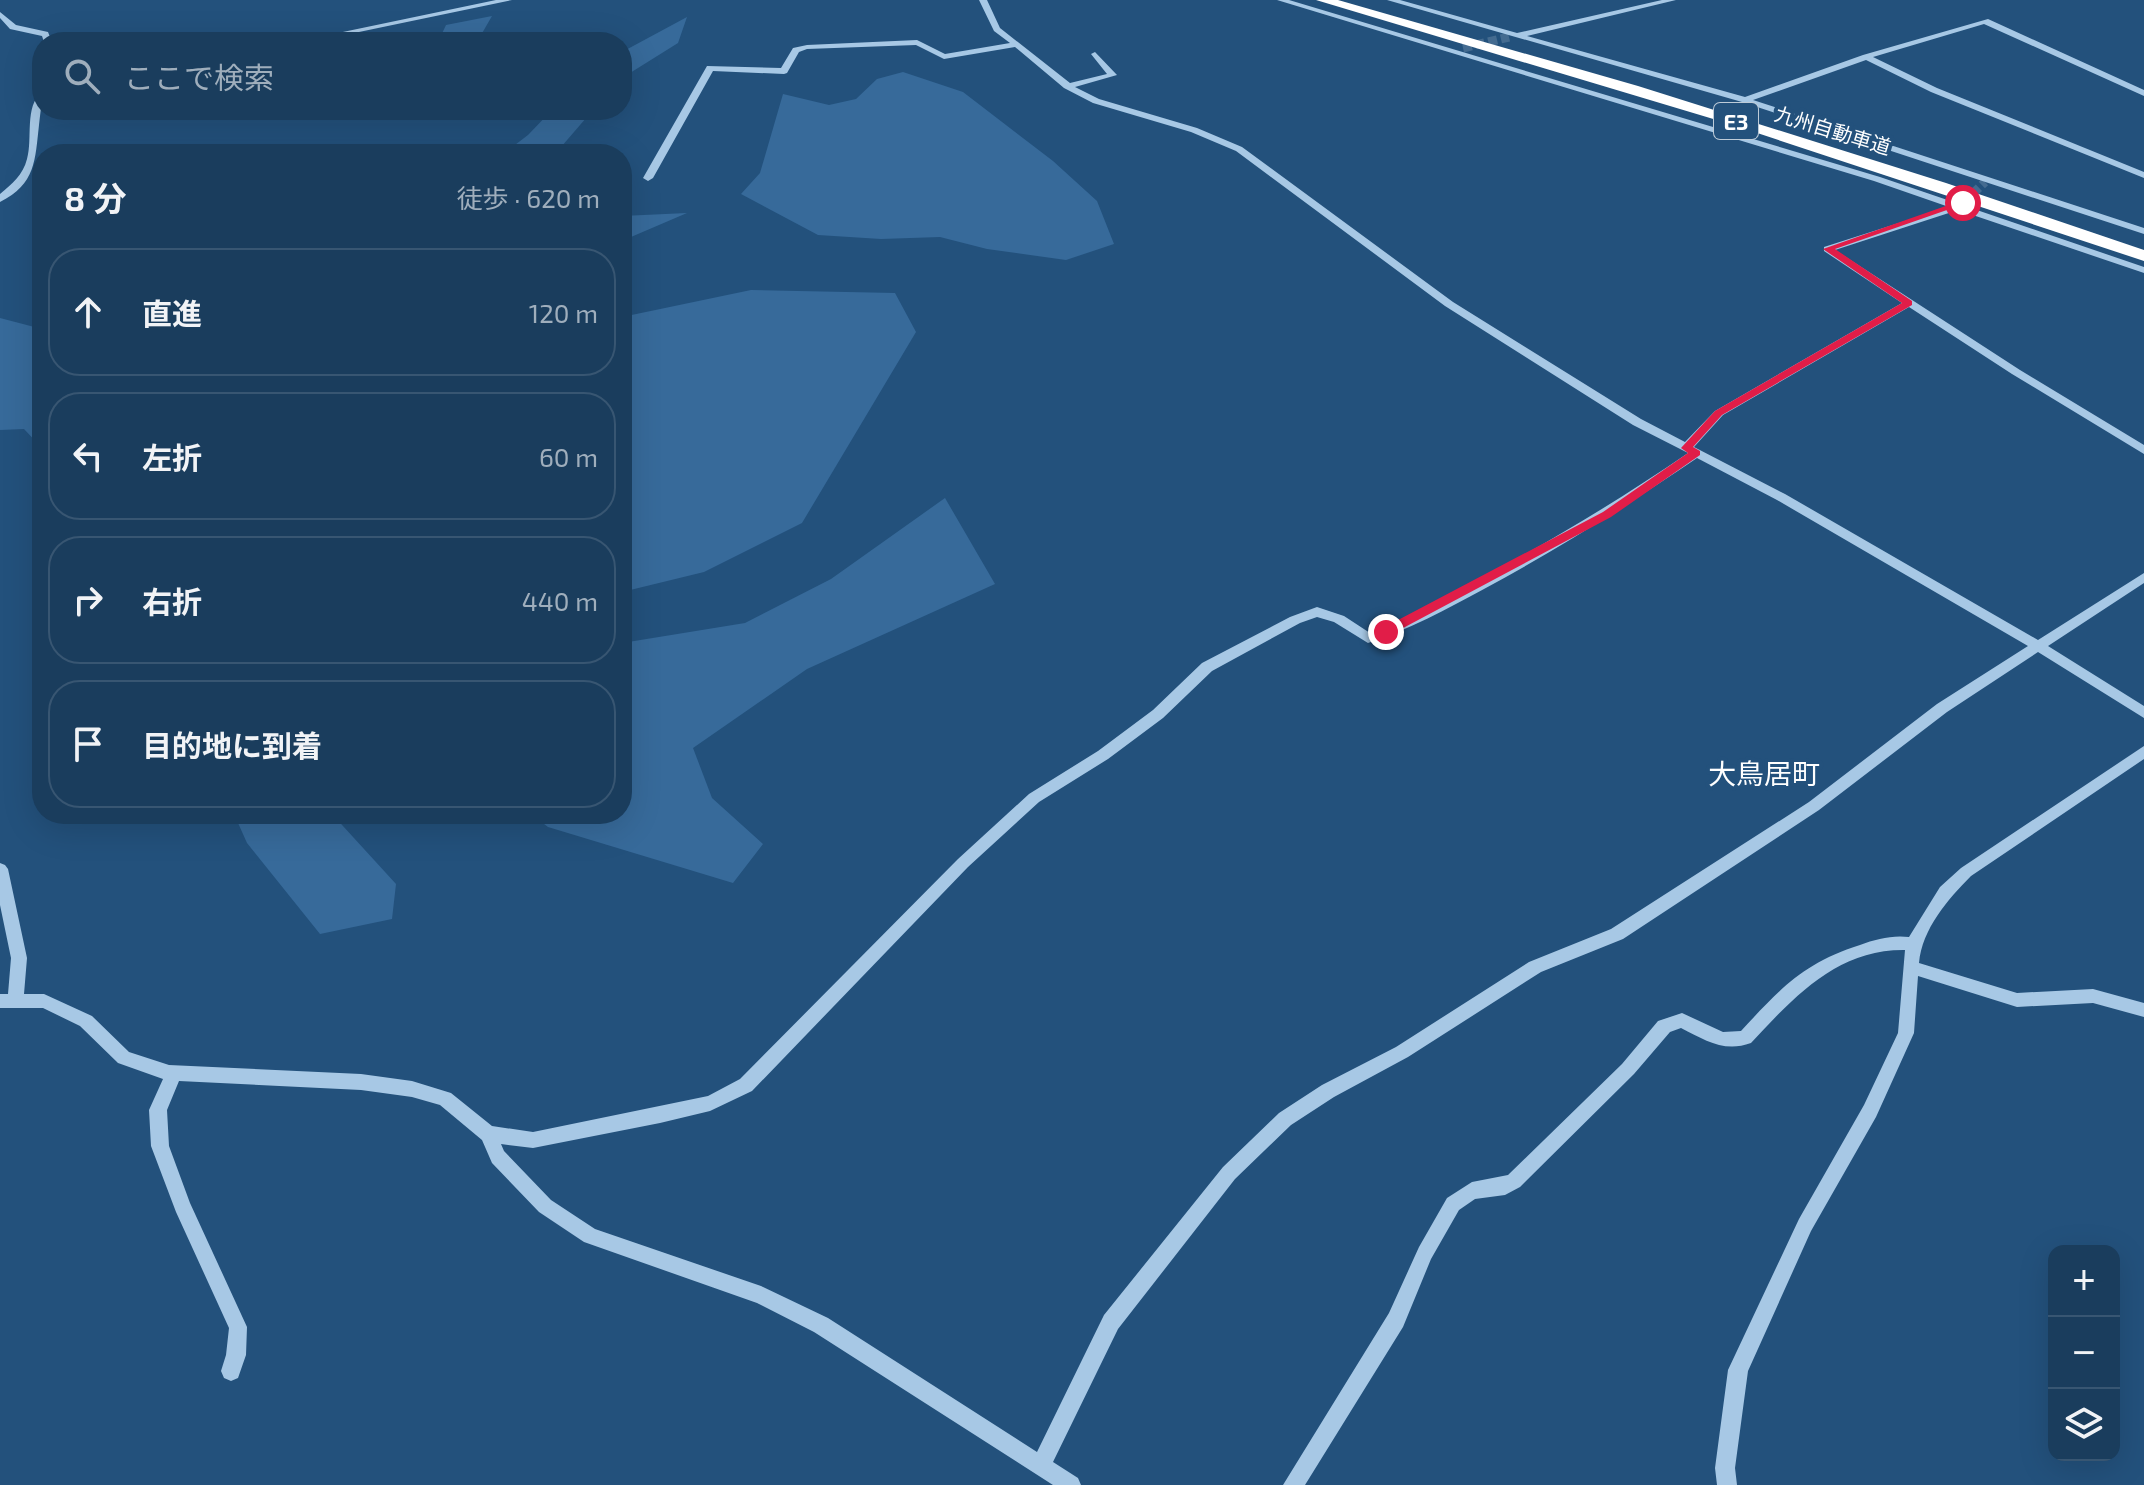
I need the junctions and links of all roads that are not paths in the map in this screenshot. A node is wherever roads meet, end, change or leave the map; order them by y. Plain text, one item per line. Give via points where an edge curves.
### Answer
1 (508, 0) edge
2 (983, 0) edge
3 (1281, 0) edge
4 (1323, 0) edge
5 (1348, 0) edge
6 (1391, 0) edge
7 (1672, 0) edge
8 (0, 14) edge
9 (36, 32) edge
10 (349, 32) edge
11 (1514, 36) junction
12 (1015, 45) junction
13 (1095, 54) dead end
14 (1866, 57) junction
15 (1067, 86) junction
16 (2144, 93) edge
17 (1745, 100) junction
18 (39, 120) edge
19 (36, 144) edge
20 (32, 165) edge
21 (2144, 175) edge
22 (648, 178) dead end
23 (0, 199) edge
24 (1961, 205) junction
25 (2144, 231) edge
26 (2144, 246) edge
27 (2144, 256) edge
28 (2144, 270) edge
29 (1909, 303) junction
30 (1691, 450) junction
31 (2144, 450) edge
32 (2144, 577) edge
33 (2040, 647) junction
34 (2144, 713) edge
35 (2144, 752) edge
36 (0, 869) edge
37 (1913, 944) junction
38 (1911, 967) junction
39 (8, 1000) edge
40 (2144, 1010) edge
41 (174, 1074) junction
42 (488, 1134) junction
43 (231, 1371) dead end
44 (1041, 1465) junction
45 (1071, 1485) edge
46 (1293, 1485) edge
47 (1727, 1485) edge

1 - 10 street
2 - 12 street via 991,21
3 - 24 street via 1458,49
4 - 27 highway, 九州自動車道 / E3 via 1724,117
5 - 26 highway, 九州自動車道 / E3 via 1815,136
6 - 11 street
7 - 11 street
8 - 9 street via 13,27
11 - 17 street
12 - 15 street
12 - 22 street via 944,57 917,42 807,47 796,50 784,71 710,68
13 - 15 street via 1113,75
14 - 16 street via 1985,21
14 - 17 street
14 - 21 street
15 - 30 street via 1096,101 1239,149 1449,304
17 - 25 street
18 - 19 street
20 - 23 street
24 - 28 street
24 - 29 street via 1827,249
29 - 30 street via 1719,413
29 - 31 street
30 - 33 street
30 - 42 street via 1561,541 1386,632 1368,638 1317,612 1207,667 1158,714 1034,798 963,863 746,1085 710,1103 533,1140
32 - 33 street
33 - 34 street
33 - 44 street via 1942,708 1814,806 1617,934 1535,967 1285,1119 1229,1173 1119,1311
35 - 37 street via 1966,872 1945,892
36 - 39 street via 19,958
37 - 38 street
37 - 46 street via 1902,941 1864,951 1815,970 1745,1038 1722,1040 1682,1020 1664,1026 1628,1069 1514,1181 1463,1194 1425,1253 1396,1320
38 - 40 street via 2017,1000 2093,996
38 - 47 street via 1906,1033 1870,1111 1799,1237 1738,1370
39 - 41 street via 44,1001 86,1021 124,1058
41 - 42 street via 412,1089 445,1099
41 - 43 street via 158,1110 160,1146 238,1327
42 - 44 street via 498,1157 545,1206 590,1236 761,1295 797,1313
44 - 45 street

